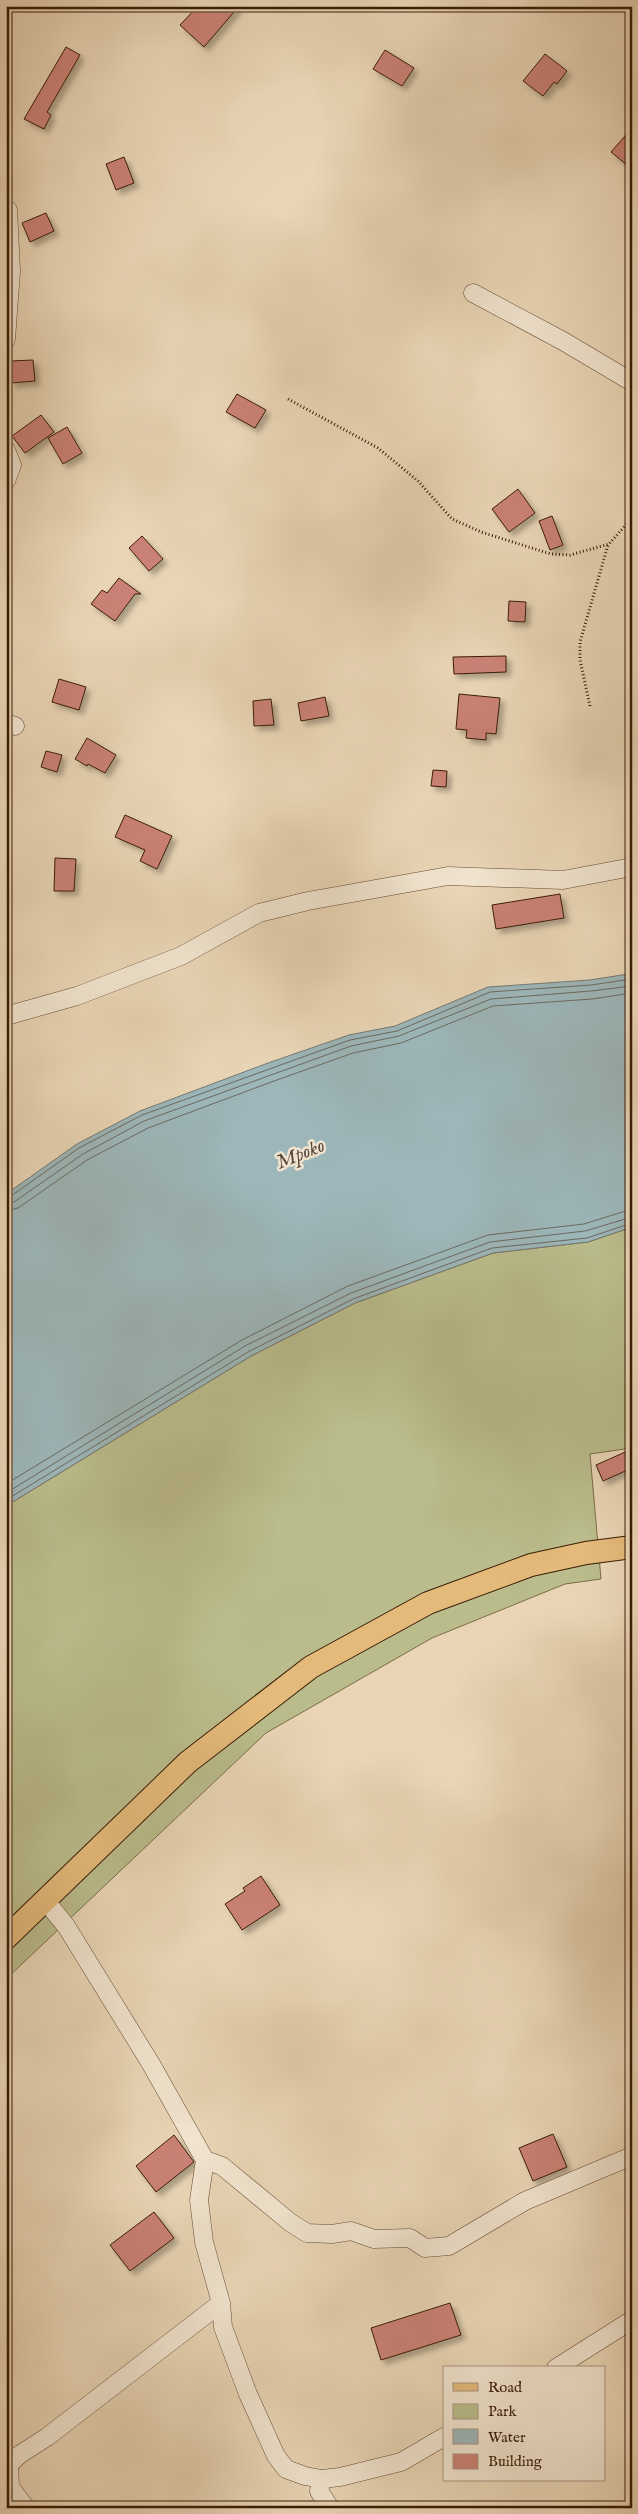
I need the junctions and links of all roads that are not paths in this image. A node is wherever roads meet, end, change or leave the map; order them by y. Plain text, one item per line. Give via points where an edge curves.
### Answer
1 (8, 210) dead end
2 (473, 293) dead end
3 (6, 339) edge
4 (632, 382) edge
5 (6, 450) edge
6 (6, 481) edge
7 (632, 867) edge
8 (6, 1016) edge
9 (632, 1547) edge
10 (45, 1900) junction
11 (6, 1938) edge
12 (632, 2156) edge
13 (205, 2160) junction
14 (221, 2303) junction
15 (632, 2320) edge
16 (559, 2366) edge
17 (443, 2438) edge
18 (7, 2475) edge
19 (322, 2479) junction
20 (26, 2508) edge
21 (330, 2508) edge

1 - 3 street via 11,271
2 - 4 street via 563,340
5 - 6 street via 12,466
7 - 8 street via 563,880 448,876 308,901 259,914 181,956 86,992
9 - 10 main road via 531,1565 428,1603 311,1667 188,1762
10 - 11 main road
10 - 13 street via 66,1926 151,2064
12 - 13 street via 525,2201 449,2246 425,2248 410,2238 374,2239 351,2231 307,2233 222,2166
13 - 14 street via 199,2200 204,2242
14 - 18 street via 19,2455 10,2465
14 - 19 street via 223,2327 233,2358 276,2456 286,2469
15 - 16 street
17 - 19 street via 401,2462 340,2478
18 - 20 street via 10,2487
19 - 21 street via 319,2491

